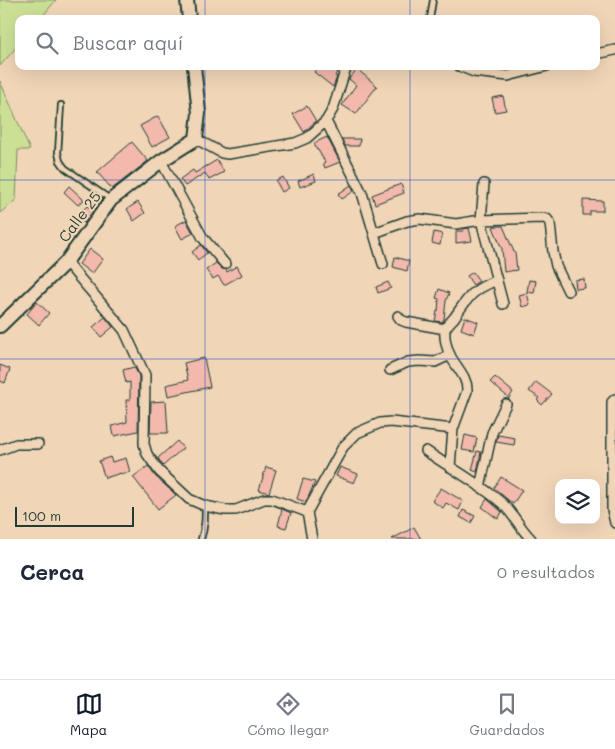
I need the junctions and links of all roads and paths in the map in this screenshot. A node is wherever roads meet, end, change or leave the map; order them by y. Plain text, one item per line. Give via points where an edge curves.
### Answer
1 (187, 0) edge
2 (433, 0) edge
3 (189, 15) edge
4 (431, 15) edge
5 (615, 50) edge
6 (600, 53) edge
7 (194, 70) edge
8 (345, 70) edge
9 (469, 70) edge
10 (531, 70) edge
11 (61, 105) dead end
12 (326, 121) junction
13 (196, 139) junction
14 (161, 161) junction
15 (484, 184) dead end
16 (111, 200) junction
17 (481, 220) junction
18 (374, 233) junction
19 (66, 262) junction
20 (224, 264) dead end
21 (382, 264) dead end
22 (496, 280) junction
23 (568, 291) dead end
24 (503, 304) dead end
25 (398, 316) dead end
26 (0, 326) edge
27 (446, 329) junction
28 (450, 355) junction
29 (390, 370) dead end
30 (615, 399) edge
31 (506, 404) dead end
32 (453, 429) junction
33 (38, 444) dead end
34 (0, 450) edge
35 (426, 450) dead end
36 (450, 467) junction
37 (480, 487) junction
38 (205, 506) junction
39 (307, 512) junction
40 (615, 523) edge
41 (201, 539) edge
42 (312, 539) edge
43 (531, 539) edge

1 - 3 street
2 - 4 lane
5 - 6 street
7 - 13 street via 199,113
8 - 12 street
9 - 10 street via 508,76
11 - 16 lane via 60,161 65,168
12 - 13 street via 307,138 295,143 228,154
12 - 18 street via 362,194
13 - 14 street, Calle 25
14 - 16 street, Calle 25
14 - 20 street via 203,238
15 - 17 street
16 - 19 street, Calle 25
17 - 18 street via 456,224 420,219
17 - 22 street
17 - 23 street via 547,219 556,266
18 - 21 street
19 - 26 street, Calle 25
19 - 38 street via 124,330 145,375 146,454 189,499
22 - 24 street
22 - 27 street via 469,296
25 - 27 street via 406,322
27 - 28 street
28 - 29 street via 435,362 408,362
28 - 32 street via 467,386
30 - 40 street via 612,402 612,510
31 - 37 street via 492,433
32 - 36 street
32 - 39 street via 392,422 380,423 357,433 343,447
33 - 34 street via 16,444
35 - 36 street
36 - 37 street
37 - 43 street via 505,506
38 - 39 street via 236,510 272,499
38 - 41 lane
39 - 42 street

